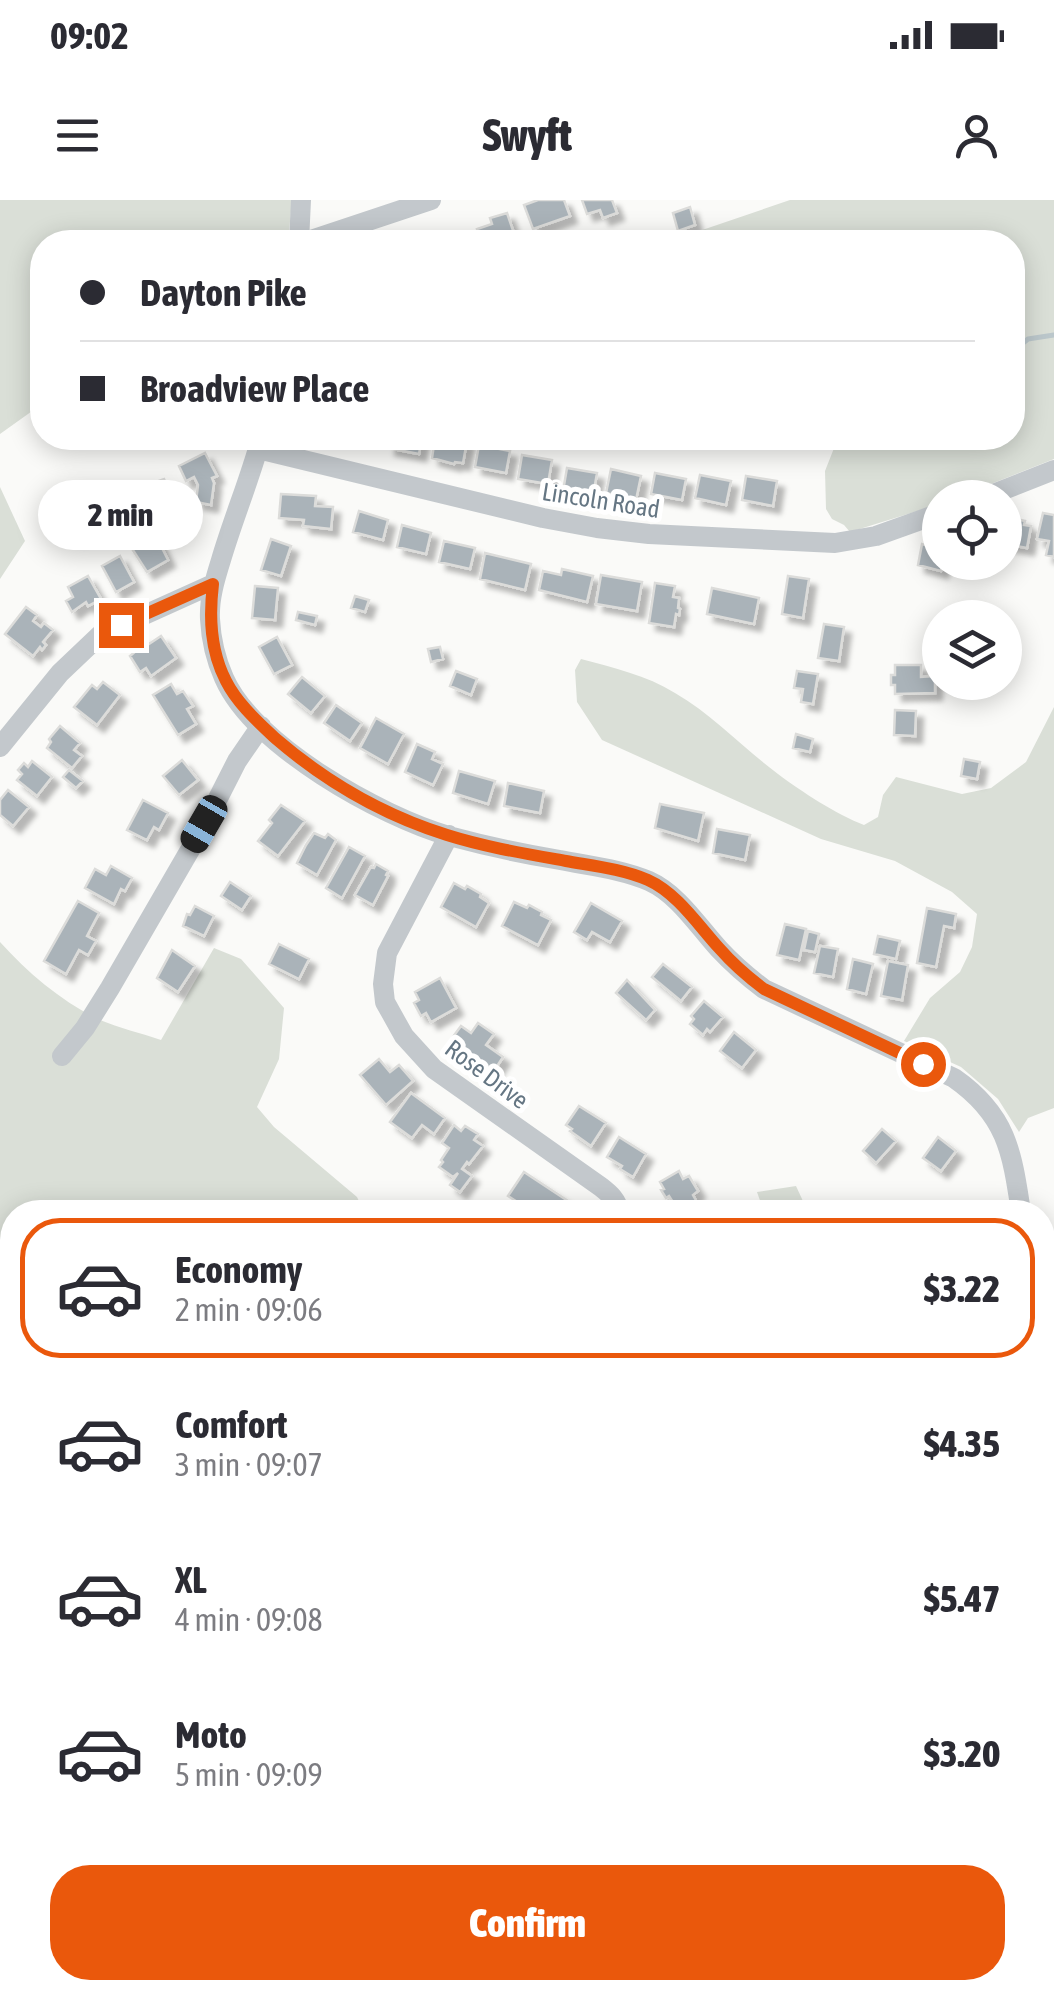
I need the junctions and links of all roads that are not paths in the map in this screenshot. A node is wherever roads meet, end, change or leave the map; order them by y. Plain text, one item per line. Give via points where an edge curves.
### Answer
1 (301, 200) edge
2 (432, 200) edge
3 (302, 230) edge
4 (339, 230) edge
5 (258, 450) edge
6 (287, 450) edge
7 (1054, 470) edge
8 (1022, 483) edge
9 (922, 519) edge
10 (213, 584) junction
11 (261, 726) junction
12 (0, 747) edge
13 (449, 836) junction
14 (62, 1056) dead end
15 (614, 1200) edge
16 (1019, 1200) edge

1 - 3 street
2 - 4 street
5 - 10 street
6 - 9 street, Lincoln Road via 537,516 649,534 835,543
7 - 8 street
10 - 11 street via 213,645 229,686
10 - 12 street via 100,635
11 - 13 street via 337,785
11 - 14 street via 110,988
13 - 15 street, Rose Drive via 387,953 385,1002 434,1070
13 - 16 street via 657,885 764,989 972,1091 1005,1135

